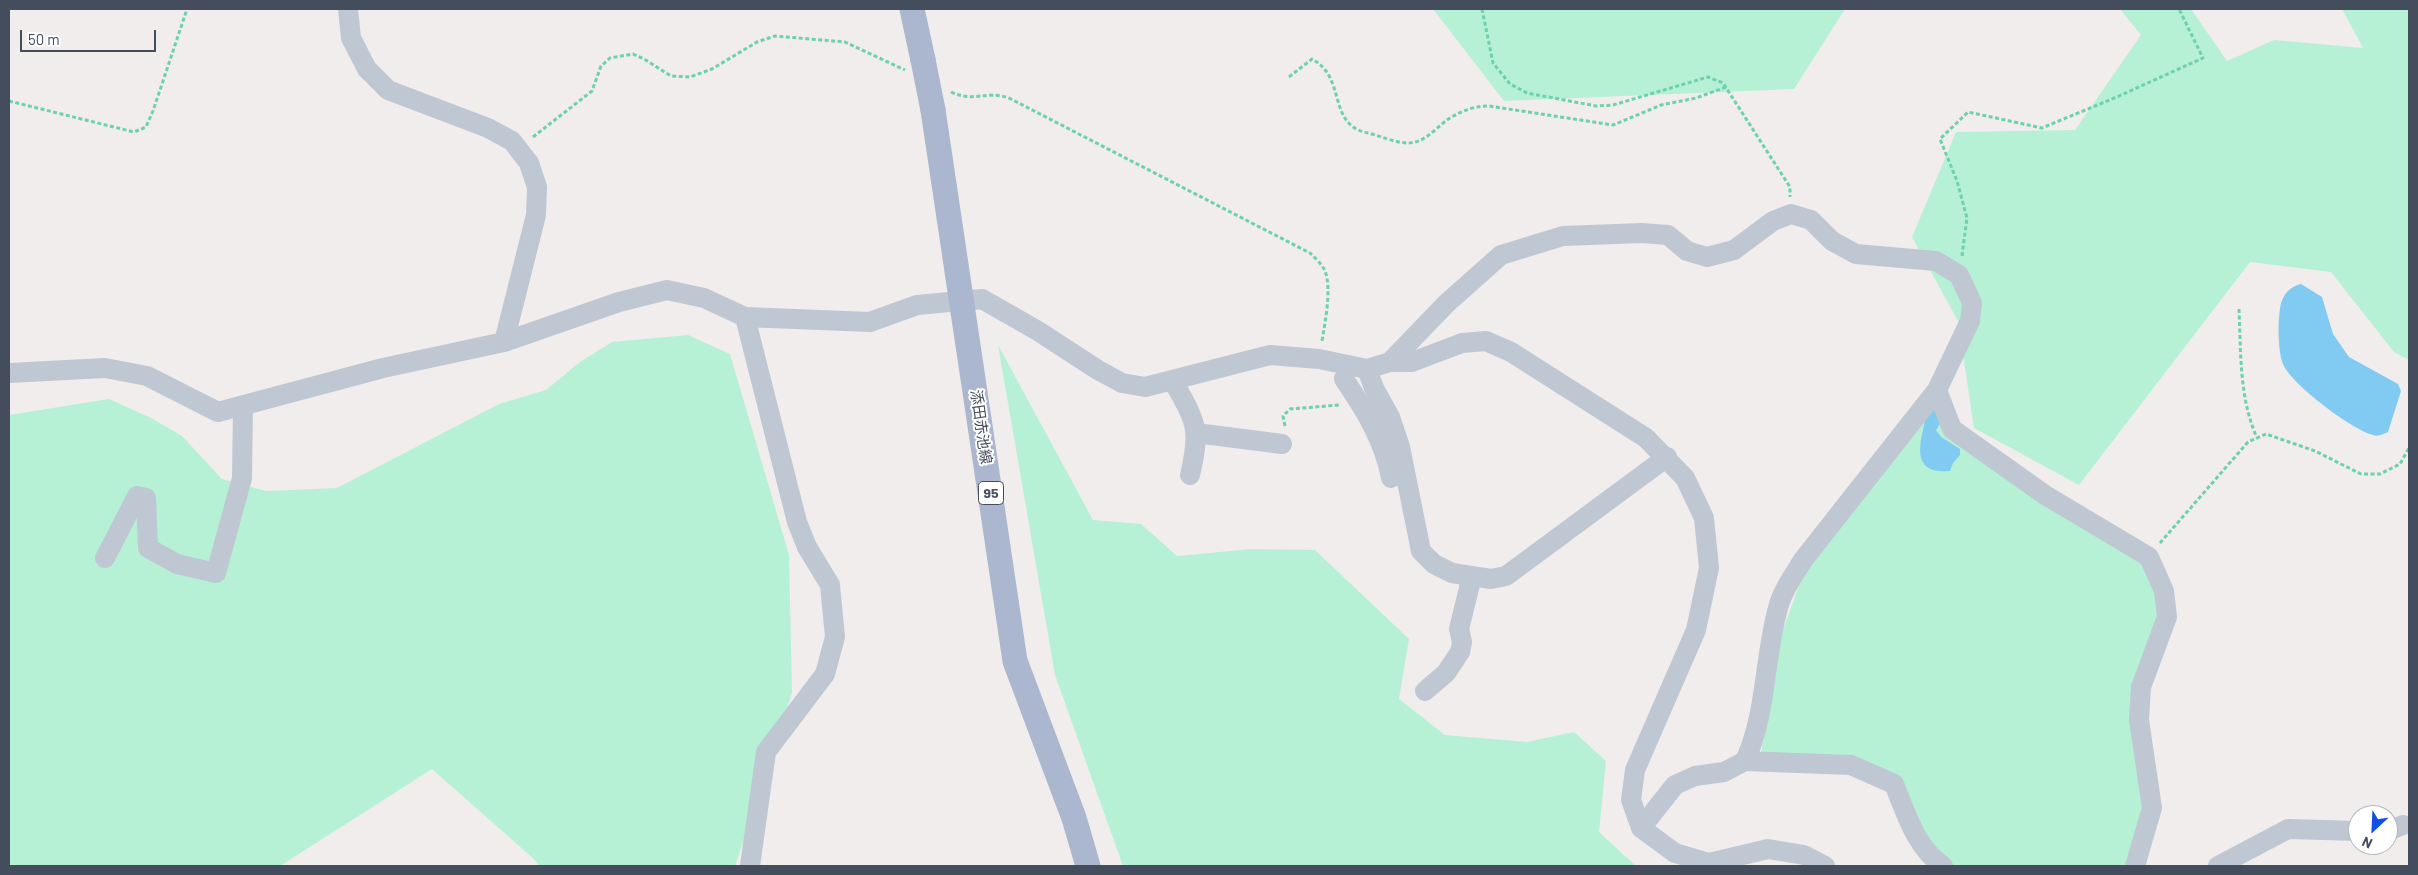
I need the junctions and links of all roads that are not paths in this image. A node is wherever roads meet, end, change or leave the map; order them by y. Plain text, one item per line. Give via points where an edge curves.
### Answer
1 (348, 9) edge
2 (912, 9) edge
3 (963, 299) junction
4 (745, 317) junction
5 (504, 342) junction
6 (1390, 362) junction
7 (1367, 369) junction
8 (1340, 371) junction
9 (9, 373) edge
10 (1173, 381) junction
11 (1937, 390) junction
12 (243, 405) junction
13 (1362, 425) dead end
14 (1196, 433) junction
15 (1282, 444) road end
16 (1667, 457) junction
17 (1190, 475) dead end
18 (1391, 478) dead end
19 (105, 558) dead end
20 (1472, 576) junction
21 (1425, 691) dead end
22 (1745, 761) junction
23 (1641, 828) junction
24 (2348, 832) edge
25 (750, 866) edge
26 (1088, 866) edge
27 (1825, 866) edge
28 (1943, 866) edge
29 (2135, 866) edge
30 (2218, 866) edge

1 - 5 street via 351,38 368,70 388,90 488,128 512,141 529,163 537,187 536,215
2 - 3 main road, 添田赤池線 / 95, bridge via 933,110
3 - 4 street via 917,305 870,322
3 - 10 street via 982,299 1122,383 1145,387
3 - 26 main road, 添田赤池線 / 95 via 1014,661 1074,818
4 - 5 street via 704,298 667,290 619,302
4 - 25 street via 797,522 807,547 830,586 835,636 825,674 766,752
5 - 12 street via 384,368
6 - 7 street
6 - 11 street via 1501,255 1563,236 1642,233 1668,235 1687,251 1708,257 1734,250 1782,217 1812,220 1832,241 1856,254 1936,261 1959,276 1972,303 1970,321
6 - 16 street via 1412,362 1462,343 1486,341 1511,352 1646,438
7 - 8 street
7 - 20 street via 1400,447 1421,551 1434,564 1452,573
8 - 10 street via 1270,355
8 - 13 street
8 - 18 street via 1383,446
9 - 12 street via 105,368 147,376 218,412
10 - 14 street
11 - 22 street via 1803,560 1787,586 1778,607 1756,738
11 - 29 street via 1952,429 2045,495 2149,557 2164,591 2167,617 2141,687 2139,720 2152,808
12 - 19 street via 242,478 216,572 177,564 148,548 146,498 137,496
14 - 15 street
14 - 17 street via 1197,444
16 - 20 street via 1506,576 1492,579
16 - 23 street via 1684,478 1704,518 1709,568 1696,630 1635,770 1631,800
20 - 21 street via 1459,630 1460,652 1446,673
22 - 23 street via 1724,772 1695,776 1675,785
22 - 28 street via 1851,766 1894,784 1913,831 1931,859
23 - 27 street via 1676,853 1709,864 1768,849 1804,855
24 - 30 street via 2288,829

